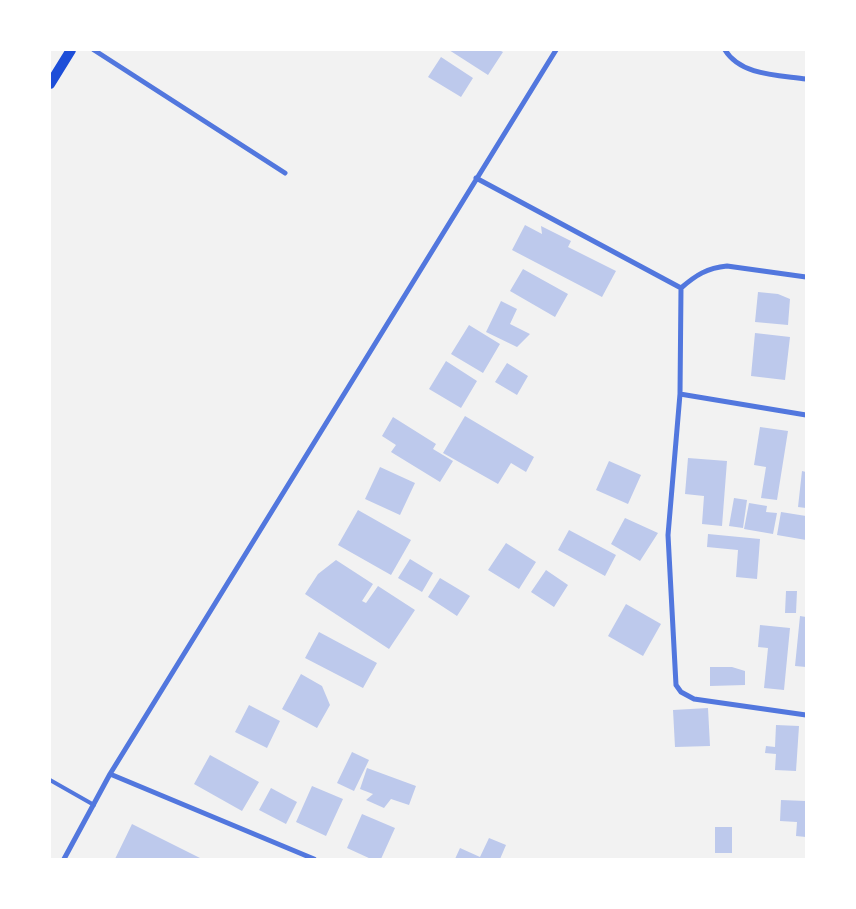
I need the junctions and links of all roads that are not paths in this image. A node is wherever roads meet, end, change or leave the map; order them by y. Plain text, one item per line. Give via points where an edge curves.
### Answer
1 (71, 50) edge
2 (94, 50) edge
3 (556, 50) edge
4 (725, 50) edge
5 (806, 79) edge
6 (50, 84) edge
7 (285, 173) dead end
8 (476, 178) junction
9 (806, 277) edge
10 (681, 288) junction
11 (680, 394) junction
12 (806, 415) edge
13 (806, 715) edge
14 (110, 774) junction
15 (50, 780) edge
16 (94, 805) junction
17 (64, 859) edge
18 (314, 859) edge

1 - 6 main road
2 - 7 street
3 - 8 street
4 - 5 street via 744,67
8 - 10 street
8 - 14 street
9 - 10 street via 715,267 695,276
10 - 11 street
11 - 12 street
11 - 13 street via 668,535 676,685 694,699
14 - 16 street
14 - 18 street
15 - 16 lane
16 - 17 street

